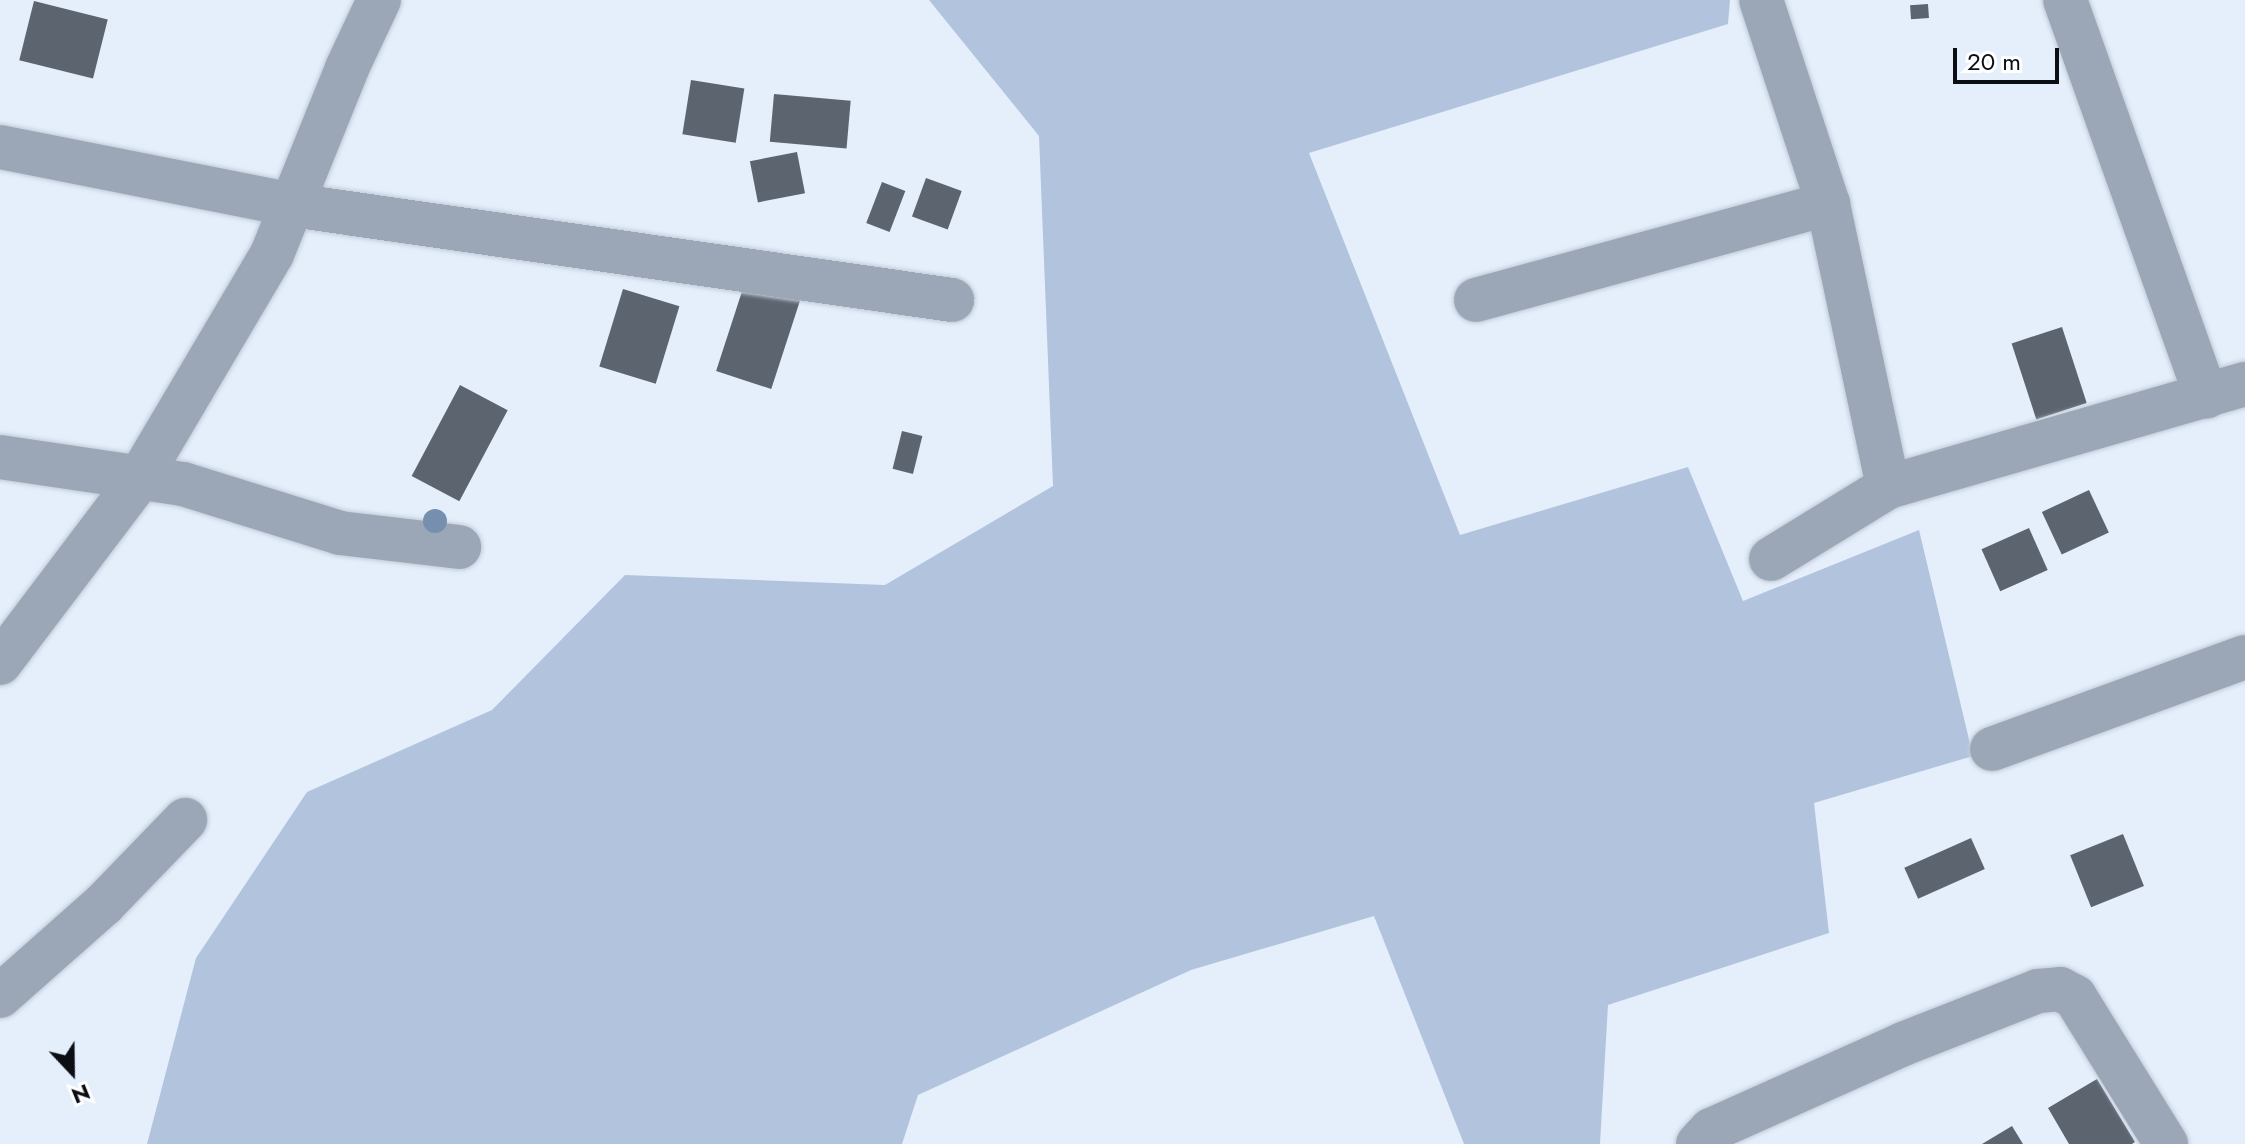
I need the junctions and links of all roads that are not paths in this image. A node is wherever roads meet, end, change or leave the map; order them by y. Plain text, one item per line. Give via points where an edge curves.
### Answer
1 (379, 0) edge
2 (1761, 0) edge
3 (2065, 0) edge
4 (0, 147) edge
5 (1828, 204) junction
6 (292, 205) junction
7 (952, 300) dead end
8 (1476, 300) dead end
9 (2225, 391) edge
10 (0, 457) edge
11 (139, 479) junction
12 (1888, 487) junction
13 (459, 547) dead end
14 (1771, 559) dead end
15 (2245, 657) edge
16 (0, 663) edge
17 (1992, 749) dead end
18 (185, 820) dead end
19 (0, 996) edge
20 (1698, 1144) edge
21 (2166, 1144) edge

1 - 6 street
2 - 5 street
3 - 9 street
4 - 6 street
5 - 8 street
5 - 12 street
6 - 7 street
6 - 11 street via 272,254
9 - 12 street
10 - 11 street
11 - 13 street via 183,484 340,533
11 - 16 street
12 - 14 street
15 - 17 street
18 - 19 street via 104,904
20 - 21 street via 1711,1130 1903,1044 2038,991 2060,989 2075,997

